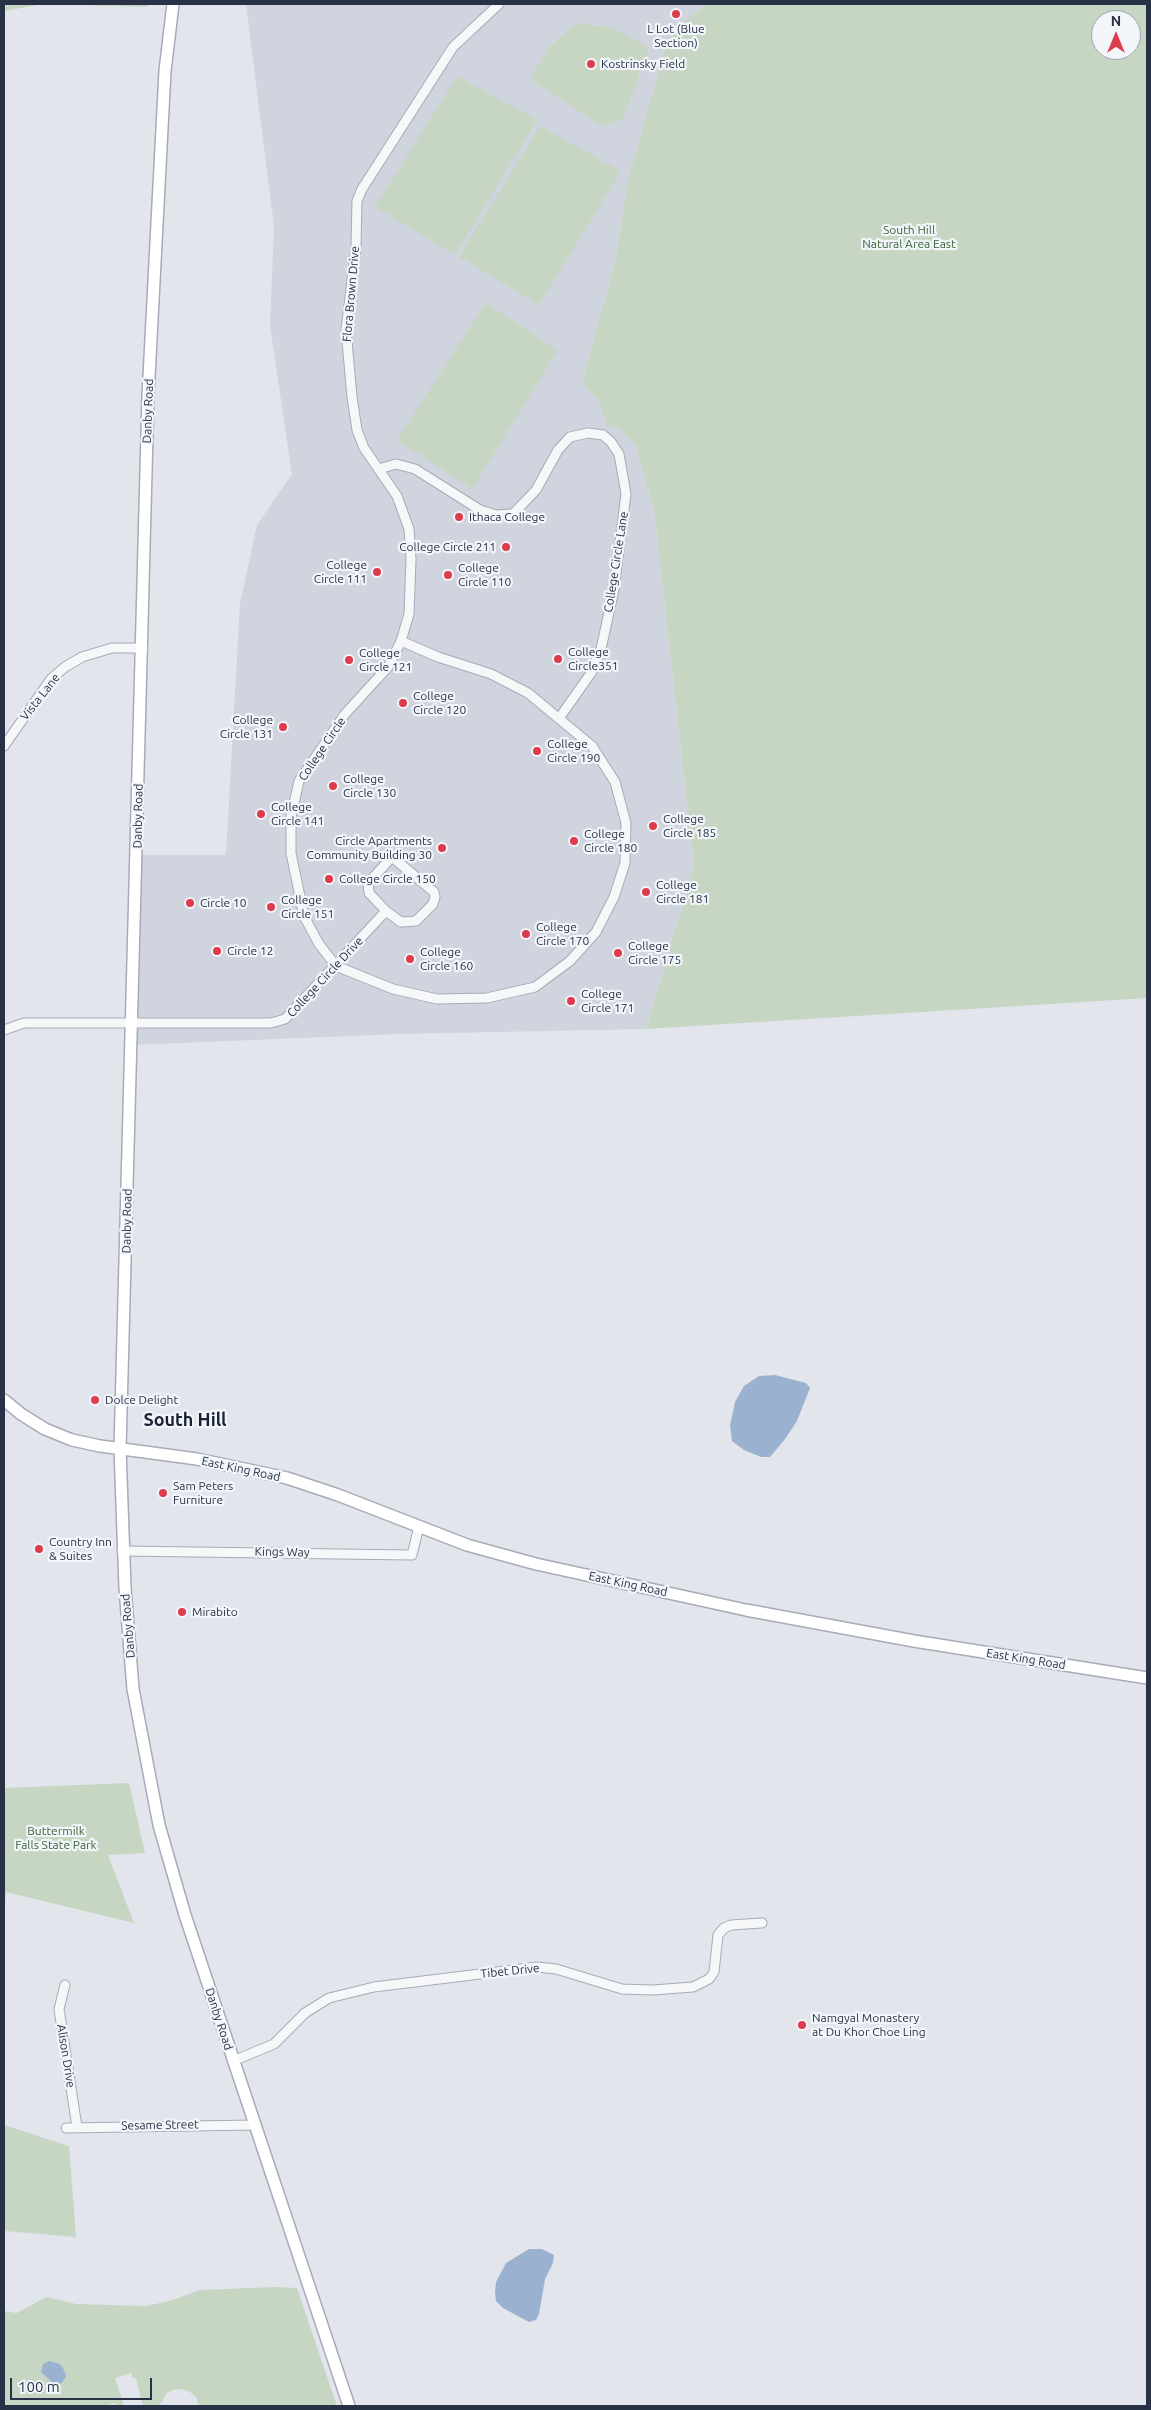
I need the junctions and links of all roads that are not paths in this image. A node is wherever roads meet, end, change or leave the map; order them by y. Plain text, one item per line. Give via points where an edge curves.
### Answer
1 (173, 4) edge
2 (499, 4) edge
3 (379, 469) junction
4 (402, 641) junction
5 (142, 648) junction
6 (560, 717) junction
7 (4, 746) edge
8 (386, 911) junction
9 (336, 966) junction
10 (133, 1023) junction
11 (4, 1030) edge
12 (4, 1400) edge
13 (120, 1449) junction
14 (419, 1526) junction
15 (122, 1551) junction
16 (1147, 1678) edge
17 (762, 1923) dead end
18 (65, 1985) dead end
19 (233, 2061) junction
20 (255, 2125) junction
21 (77, 2127) junction
22 (66, 2128) dead end
23 (350, 2406) edge

1 - 5 main road, Danby Road via 165,71 155,234
2 - 3 street, Flora Brown Drive via 453,48 357,201 347,347 357,430 364,448
3 - 4 street, College Circle via 397,496 409,529 409,614
3 - 6 street, College Circle Lane via 396,464 415,469 480,510 496,515 513,514 536,490 558,450 570,437 588,433 603,435 611,442 619,454 626,494 614,589 601,649 591,673
4 - 6 street via 491,674 528,693
4 - 9 street, College Circle via 388,667 345,714 299,781 291,817 291,853 304,916
5 - 7 street, Vista Lane via 104,650 65,667 51,679
5 - 10 main road, Danby Road
6 - 9 street via 592,746 615,782 626,823 625,863 614,897 596,932 570,960 535,987 487,998 437,999 393,989
8 - 8 street via 401,922 409,923 424,915 435,897 434,892 392,857 368,883 368,888
8 - 9 street, College Circle Drive
9 - 10 street, College Circle Drive via 285,1019 271,1023
10 - 11 street, College Circle Drive via 24,1023
10 - 13 main road, Danby Road
12 - 13 main road, East King Road via 21,1414 59,1435
13 - 14 main road, East King Road via 197,1459 287,1478
13 - 15 main road, Danby Road
14 - 15 street, Kings Way via 412,1555
14 - 16 main road, East King Road via 467,1545 536,1564 746,1610
15 - 19 main road, Danby Road via 133,1689 159,1825
17 - 19 street, Tibet Drive via 724,1928 718,1935 714,1972 709,1979 693,1987 622,1989 556,1969 537,1967 374,1987 329,1998 305,2013 274,2044
18 - 21 street, Alison Drive via 58,2009
19 - 20 main road, Danby Road
20 - 21 street, Sesame Street
20 - 23 main road, Danby Road
21 - 22 street, Sesame Street

